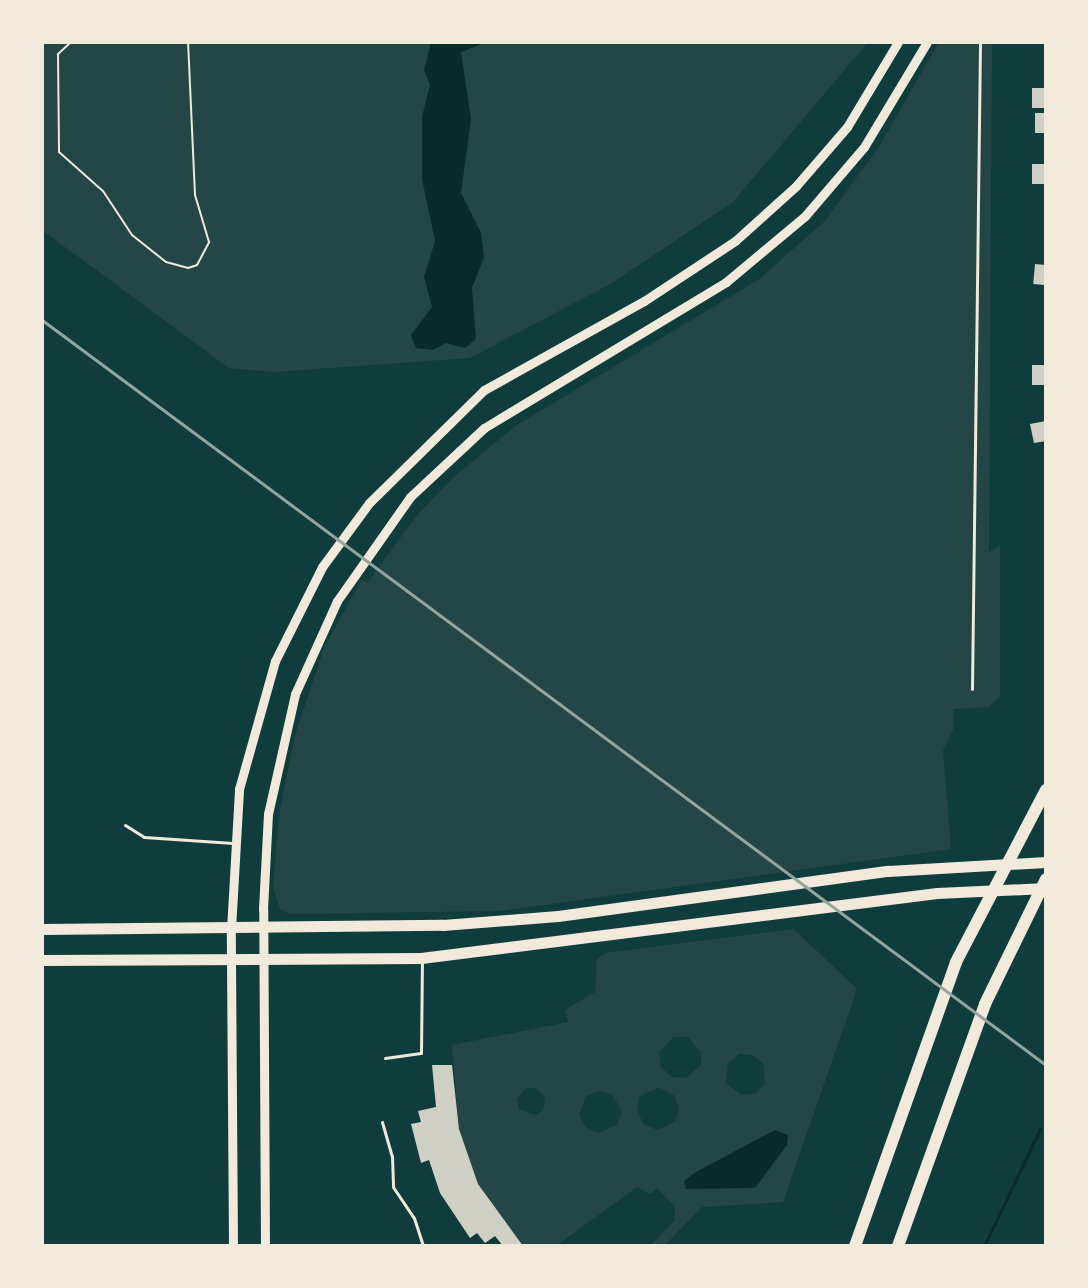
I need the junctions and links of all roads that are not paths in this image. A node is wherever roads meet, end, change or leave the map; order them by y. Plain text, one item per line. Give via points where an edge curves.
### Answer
1 (898, 42) edge
2 (927, 42) edge
3 (980, 42) edge
4 (972, 689) dead end
5 (1046, 790) edge
6 (125, 825) dead end
7 (233, 843) junction
8 (1046, 862) edge
9 (1046, 879) edge
10 (1046, 888) edge
11 (42, 929) edge
12 (231, 929) junction
13 (263, 929) junction
14 (421, 958) junction
15 (231, 959) junction
16 (42, 960) edge
17 (263, 960) junction
18 (385, 1058) dead end
19 (382, 1122) dead end
20 (233, 1246) edge
21 (265, 1246) edge
22 (423, 1246) edge
23 (855, 1246) edge
24 (898, 1246) edge

1 - 7 main road via 847,127 796,186 735,241 644,301 484,390 369,503 322,567 275,661 249,741
2 - 13 main road via 864,147 782,237 702,297 484,428 434,472 387,525 337,601 295,694 268,814
3 - 4 lane
5 - 23 highway via 956,962
6 - 7 lane via 144,837
7 - 12 main road
8 - 13 main road via 949,865 558,916 430,926
9 - 24 highway via 985,1004
10 - 14 main road via 937,893
11 - 12 main road
12 - 13 main road
12 - 15 main road
13 - 17 main road
14 - 17 main road
14 - 18 lane via 421,1053
15 - 16 main road
15 - 17 main road
15 - 20 main road
17 - 21 main road
19 - 22 lane via 392,1156 393,1187 414,1218

